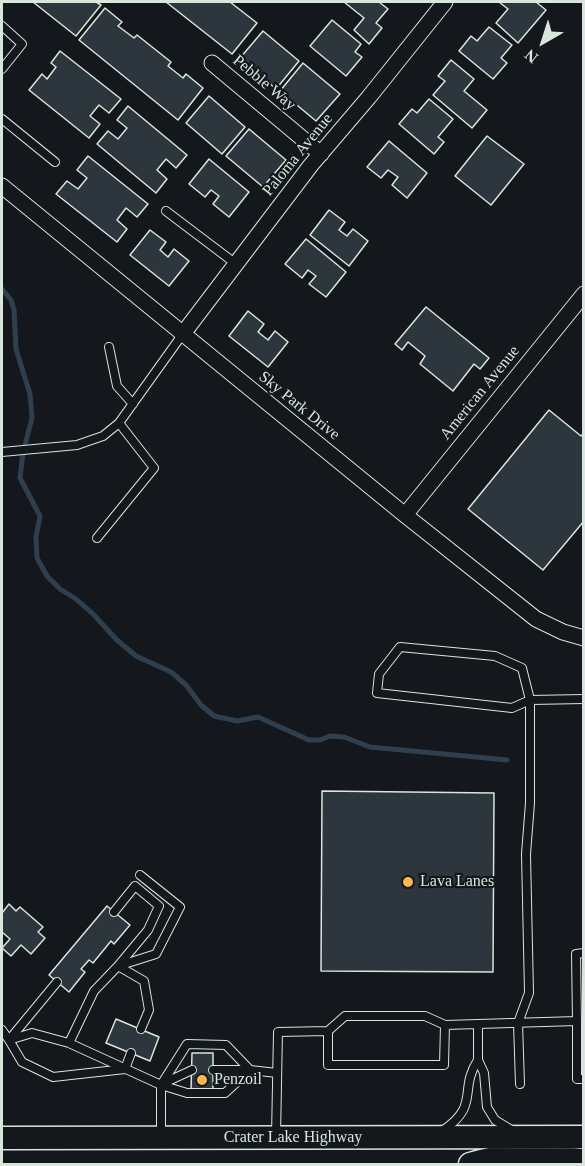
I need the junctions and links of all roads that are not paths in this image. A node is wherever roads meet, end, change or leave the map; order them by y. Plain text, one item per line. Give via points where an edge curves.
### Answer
1 (438, 4) edge
2 (2, 26) edge
3 (212, 63) dead end
4 (2, 69) edge
5 (2, 119) edge
6 (321, 154) junction
7 (55, 162) dead end
8 (2, 186) edge
9 (166, 211) dead end
10 (236, 264) junction
11 (584, 294) edge
12 (182, 335) junction
13 (109, 346) dead end
14 (133, 404) junction
15 (119, 423) junction
16 (2, 452) edge
17 (405, 515) junction
18 (97, 538) dead end
19 (584, 638) edge
20 (584, 699) edge
21 (530, 700) junction
22 (140, 875) dead end
23 (114, 912) dead end
24 (584, 953) edge
25 (118, 966) junction
26 (57, 981) dead end
27 (577, 1021) junction
28 (518, 1023) junction
29 (478, 1024) junction
30 (445, 1025) junction
31 (141, 1029) dead end
32 (2, 1030) edge
33 (328, 1031) junction
34 (9, 1040) junction
35 (69, 1043) junction
36 (131, 1053) dead end
37 (478, 1060) junction
38 (124, 1069) junction
39 (192, 1070) dead end
40 (213, 1070) dead end
41 (250, 1070) junction
42 (278, 1073) junction
43 (580, 1079) edge
44 (520, 1084) dead end
45 (161, 1085) junction
46 (428, 1137) junction
47 (584, 1137) edge
48 (2, 1138) edge
49 (161, 1138) junction
50 (276, 1138) junction
51 (524, 1138) junction
52 (584, 1160) edge
53 (470, 1164) edge

1 - 6 street, Paloma Avenue
2 - 4 lane via 22,44
3 - 6 street, Pebble Way
5 - 7 lane
6 - 10 street, Paloma Avenue
8 - 12 street, Sky Park Drive
9 - 10 lane
10 - 12 street, Paloma Avenue
11 - 17 street, American Avenue
12 - 14 lane
12 - 17 street, Sky Park Drive
13 - 14 lane via 117,386
14 - 15 lane
15 - 16 lane via 103,436 77,445
15 - 18 lane via 154,468
17 - 19 street, Sky Park Drive via 536,619
20 - 21 lane
21 - 21 lane via 522,668 495,656 400,647 379,674 377,693 512,708
21 - 28 lane via 526,854 529,993
22 - 25 lane via 180,907 156,954
23 - 25 lane via 135,886 159,906 148,930
24 - 27 lane via 576,954
25 - 31 lane via 144,981 148,1010
25 - 35 lane via 94,991
26 - 34 lane
27 - 28 lane
27 - 43 lane
28 - 29 lane
28 - 44 lane
29 - 30 lane
29 - 37 lane
30 - 33 lane via 425,1016 345,1016
30 - 33 lane via 444,1065 328,1065
32 - 34 lane
33 - 42 lane via 278,1032
34 - 35 lane via 32,1033
34 - 38 lane via 22,1062 53,1077
35 - 38 lane
36 - 38 lane
37 - 46 lane via 471,1071 464,1110 458,1119
37 - 51 lane via 484,1072 487,1107 495,1120
38 - 45 lane
39 - 45 lane
40 - 41 lane
41 - 42 lane
41 - 45 lane via 225,1093 187,1093
41 - 45 lane via 226,1045 187,1044
42 - 50 lane
45 - 49 lane
46 - 50 main road, Crater Lake Highway
46 - 51 main road, Crater Lake Highway
47 - 51 main road, Crater Lake Highway
48 - 49 main road, Crater Lake Highway
49 - 50 main road, Crater Lake Highway
52 - 53 main road via 487,1158

